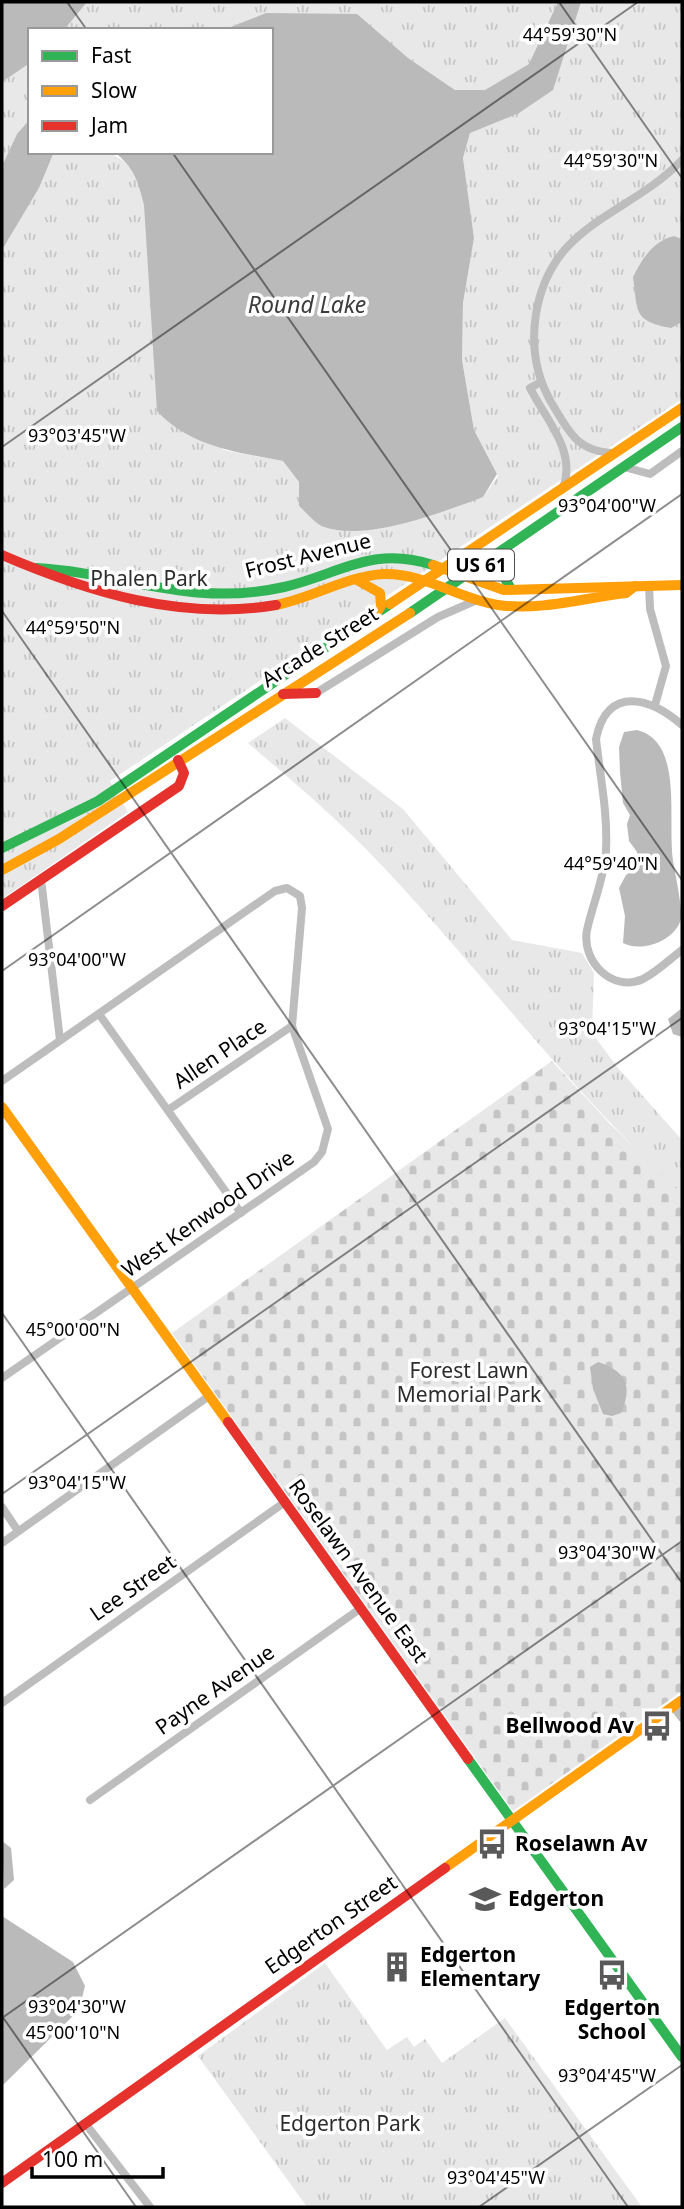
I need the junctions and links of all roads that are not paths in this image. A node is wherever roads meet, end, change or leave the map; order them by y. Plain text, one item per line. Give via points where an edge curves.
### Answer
1 (682, 160) edge
2 (541, 382) junction
3 (682, 408) edge
4 (561, 418) junction
5 (550, 425) junction
6 (682, 427) edge
7 (571, 433) junction
8 (559, 440) junction
9 (682, 451) edge
10 (615, 454) junction
11 (624, 467) junction
12 (563, 490) junction
13 (509, 546) junction
14 (2, 555) edge
15 (36, 568) junction
16 (444, 570) junction
17 (463, 578) junction
18 (357, 580) junction
19 (429, 580) junction
20 (682, 585) edge
21 (635, 586) junction
22 (649, 586) junction
23 (448, 588) junction
24 (511, 589) junction
25 (477, 600) junction
26 (374, 617) junction
27 (316, 693) joint
28 (279, 696) junction
29 (655, 705) junction
30 (682, 725) edge
31 (211, 732) junction
32 (175, 756) junction
33 (2, 848) edge
34 (2, 870) edge
35 (41, 879) junction
36 (2, 906) edge
37 (682, 950) edge
38 (99, 1014) junction
39 (292, 1026) junction
40 (60, 1040) junction
41 (2, 1081) edge
42 (2, 1107) edge
43 (168, 1110) junction
44 (241, 1213) junction
45 (131, 1288) junction
46 (2, 1378) edge
47 (209, 1396) junction
48 (285, 1502) junction
49 (2, 1507) edge
50 (18, 1531) junction
51 (2, 1543) edge
52 (361, 1608) junction
53 (2, 1703) edge
54 (678, 1703) edge
55 (682, 1718) edge
56 (90, 1800) dead end
57 (513, 1820) junction
58 (682, 2057) edge
59 (85, 2123) junction
60 (2, 2183) edge
61 (150, 2207) edge

1 - 2 street via 575,237 557,259 544,282 533,332
2 - 4 street
2 - 5 street via 530,388
3 - 10 street, Arcade Street / US 61
4 - 5 street
4 - 7 street
5 - 8 street
6 - 11 street, Arcade Street / US 61
7 - 8 street
7 - 10 street via 587,450
8 - 12 street via 569,467
9 - 11 street via 650,474
10 - 12 street, Arcade Street / US 61
11 - 13 street, Arcade Street / US 61
12 - 16 street, Arcade Street / US 61
13 - 17 street, Arcade Street / US 61
13 - 24 street via 499,574
14 - 15 street, Frost Avenue
15 - 16 street, Frost Avenue via 62,568 157,590 202,594 249,593 294,584 373,557 394,556
15 - 18 street, Frost Avenue via 101,592 205,608 290,602
16 - 17 street, Frost Avenue
16 - 19 street, Arcade Street / US 61
17 - 23 street, Arcade Street / US 61
17 - 24 street, Frost Avenue
18 - 19 street, Frost Avenue via 387,574
18 - 26 street via 380,593 381,606
19 - 23 street, Frost Avenue
19 - 26 street, Arcade Street / US 61
20 - 22 street, Frost Avenue
21 - 22 street, Frost Avenue
21 - 24 street, Frost Avenue
21 - 25 street, Frost Avenue via 626,593 528,604 502,606
22 - 29 street via 650,609 666,666
23 - 25 street, Frost Avenue
23 - 28 street, Arcade Street / US 61
25 - 27 street via 438,617
26 - 31 street, Arcade Street / US 61
27 - 28 street
28 - 31 street, Arcade Street / US 61
29 - 30 street
29 - 37 street via 643,701 621,704 598,729 607,840 586,945 597,968 618,981 642,979
31 - 32 street, Arcade Street / US 61
32 - 33 street, US 61
32 - 34 street, US 61 via 59,839
32 - 35 street via 184,771 179,786
35 - 36 street
35 - 40 street
38 - 39 street via 275,891 287,888 296,891 302,902
38 - 40 street
38 - 43 street
39 - 43 street, Allen Place
39 - 44 street, West Kenwood Drive via 328,1129 326,1140 314,1162
40 - 41 street
42 - 45 street, Roselawn Avenue East
43 - 44 street
44 - 45 street, West Kenwood Drive
45 - 46 street, West Kenwood Drive
45 - 47 street, Roselawn Avenue East
47 - 48 street, Roselawn Avenue East
47 - 50 street
48 - 52 street, Roselawn Avenue East
48 - 53 street, Lee Street
49 - 50 street
50 - 51 street
52 - 56 street, Payne Avenue
52 - 57 street, Roselawn Avenue East
54 - 55 street
54 - 57 street, Edgerton Street
57 - 58 street, Roselawn Avenue East
57 - 59 street, Edgerton Street
59 - 60 street, Edgerton Street
59 - 61 street

